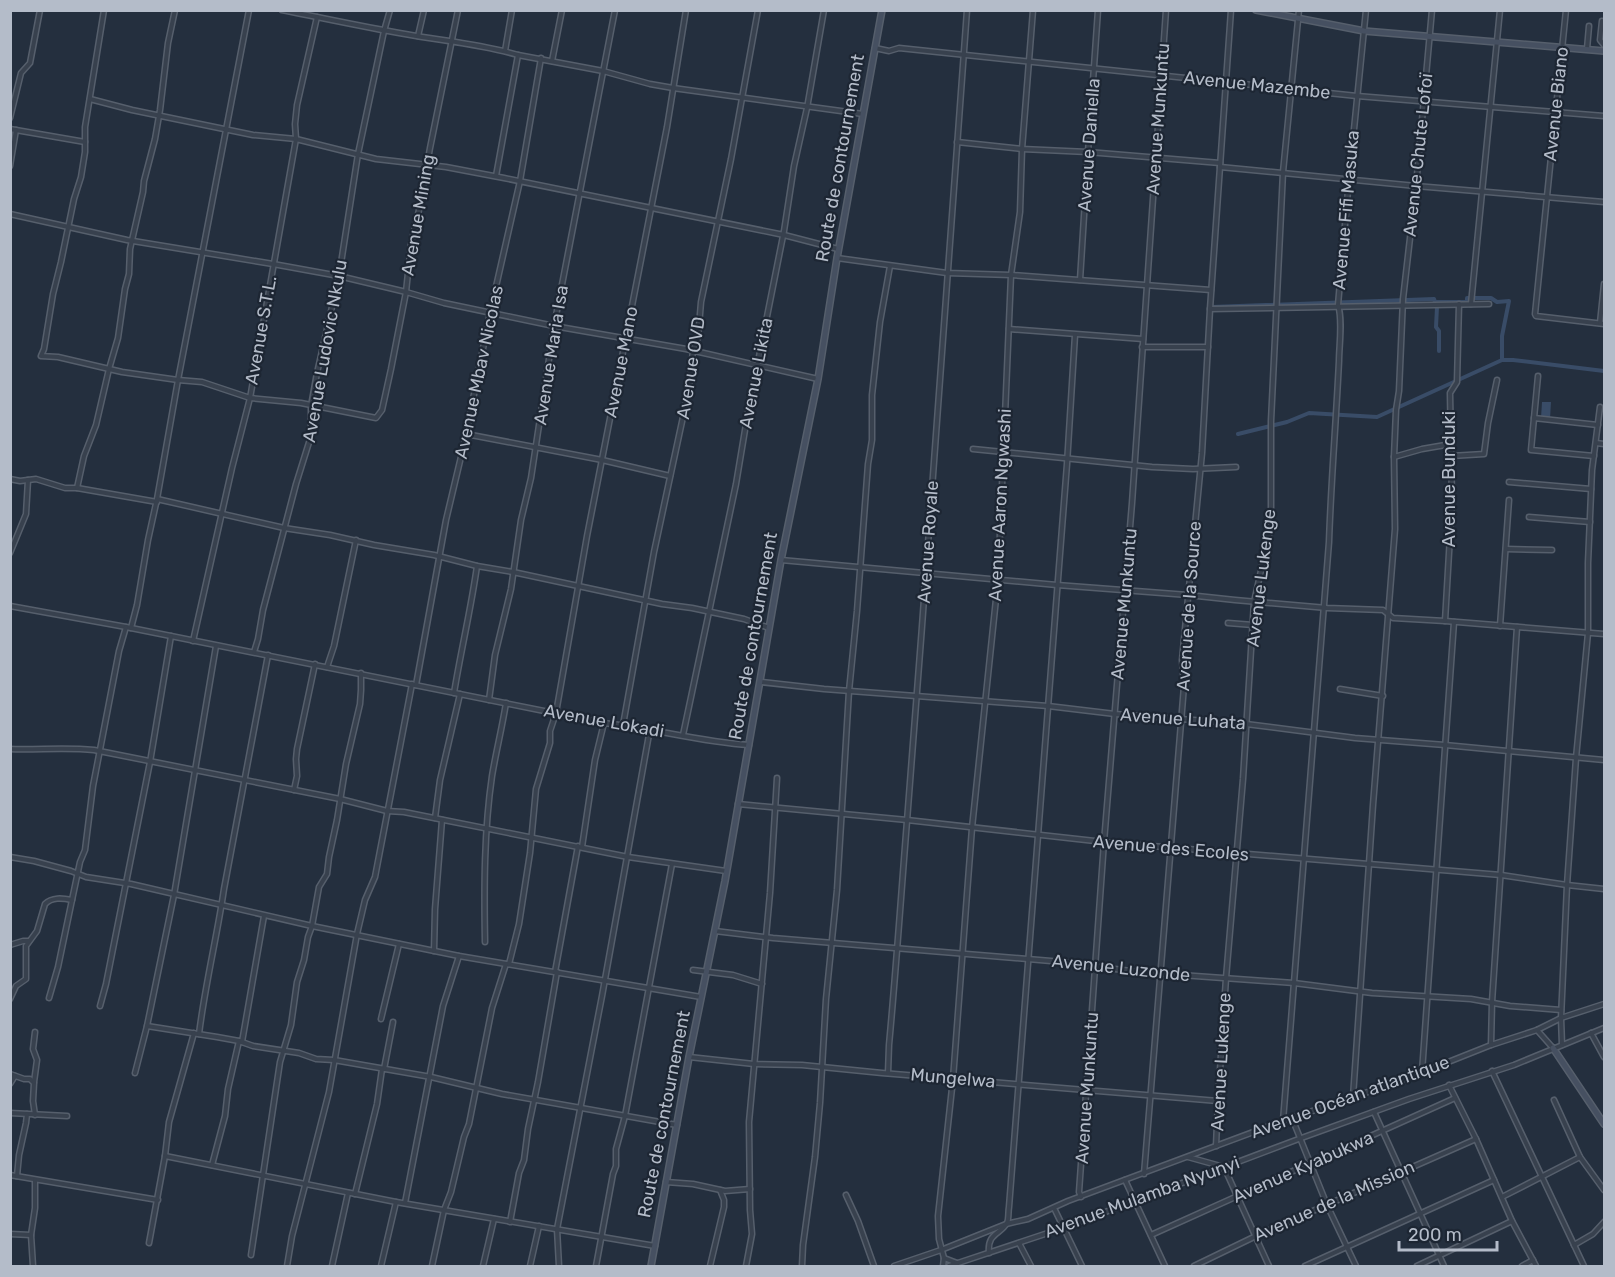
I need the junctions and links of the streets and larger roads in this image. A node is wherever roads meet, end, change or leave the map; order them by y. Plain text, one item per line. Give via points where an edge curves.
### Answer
1 (40, 10) edge
2 (104, 10) edge
3 (175, 10) edge
4 (249, 10) edge
5 (282, 10) edge
6 (390, 10) edge
7 (424, 10) edge
8 (458, 10) edge
9 (512, 10) edge
10 (562, 10) edge
11 (615, 10) edge
12 (686, 10) edge
13 (758, 10) edge
14 (824, 10) edge
15 (882, 10) edge
16 (967, 10) edge
17 (1034, 10) edge
18 (1098, 10) edge
19 (1166, 10) edge
20 (1231, 10) edge
21 (1256, 10) edge
22 (1299, 10) edge
23 (1366, 10) edge
24 (1432, 10) edge
25 (1500, 10) edge
26 (1566, 10) edge
27 (317, 17) junction
28 (1297, 19) junction
29 (1602, 21) dead end
30 (1589, 26) dead end
31 (384, 31) junction
32 (1364, 31) junction
33 (418, 36) junction
34 (1429, 37) junction
35 (452, 41) junction
36 (1497, 42) junction
37 (1605, 45) edge
38 (1563, 47) junction
39 (874, 48) junction
40 (1587, 50) junction
41 (505, 51) junction
42 (1605, 51) edge
43 (518, 55) junction
44 (963, 55) junction
45 (541, 58) junction
46 (552, 61) junction
47 (1029, 62) junction
48 (1094, 69) junction
49 (603, 71) junction
50 (1161, 74) junction
51 (1226, 81) junction
52 (673, 88) junction
53 (1292, 88) junction
54 (1356, 96) junction
55 (741, 97) junction
56 (90, 99) junction
57 (1424, 101) junction
58 (1490, 106) junction
59 (807, 108) junction
60 (1556, 112) junction
61 (863, 114) junction
62 (159, 116) junction
63 (1605, 116) edge
64 (10, 118) edge
65 (226, 129) junction
66 (13, 130) edge
67 (296, 138) junction
68 (85, 142) junction
69 (957, 142) junction
70 (1022, 149) junction
71 (1088, 152) junction
72 (358, 154) junction
73 (1155, 158) junction
74 (1220, 165) junction
75 (10, 166) edge
76 (427, 166) junction
77 (1283, 172) junction
78 (496, 176) junction
79 (1348, 179) junction
80 (520, 181) junction
81 (1416, 186) junction
82 (1482, 191) junction
83 (579, 193) junction
84 (1546, 197) junction
85 (1605, 202) edge
86 (652, 207) junction
87 (10, 214) edge
88 (717, 223) junction
89 (69, 227) junction
90 (784, 235) junction
91 (133, 241) junction
92 (839, 249) junction
93 (203, 252) junction
94 (837, 258) junction
95 (273, 264) junction
96 (890, 266) junction
97 (946, 273) junction
98 (1011, 274) junction
99 (339, 276) junction
100 (1080, 280) junction
101 (1605, 284) edge
102 (1147, 285) junction
103 (1211, 290) junction
104 (406, 292) junction
105 (1471, 300) junction
106 (1403, 303) junction
107 (1459, 304) junction
108 (1489, 304) dead end
109 (1338, 305) junction
110 (1276, 307) junction
111 (1210, 309) junction
112 (490, 313) junction
113 (1602, 324) edge
114 (554, 326) junction
115 (1009, 329) junction
116 (1075, 335) junction
117 (626, 338) junction
118 (1143, 339) junction
119 (1142, 346) junction
120 (1208, 347) junction
121 (693, 350) junction
122 (758, 365) junction
123 (109, 369) junction
124 (1538, 376) dead end
125 (818, 379) junction
126 (178, 380) junction
127 (1497, 380) dead end
128 (250, 398) junction
129 (311, 406) junction
130 (1600, 407) dead end
131 (1534, 418) junction
132 (1598, 425) junction
133 (466, 434) junction
134 (1596, 443) junction
135 (1451, 444) junction
136 (1605, 444) edge
137 (536, 447) junction
138 (973, 449) dead end
139 (1004, 453) junction
140 (1451, 456) junction
141 (1594, 456) junction
142 (1394, 457) junction
143 (1068, 459) junction
144 (602, 460) junction
145 (1135, 465) junction
146 (1236, 467) dead end
147 (1200, 469) junction
148 (670, 476) junction
149 (10, 479) edge
150 (28, 480) junction
151 (1509, 482) dead end
152 (76, 488) junction
153 (1591, 489) junction
154 (1509, 500) dead end
155 (157, 501) junction
156 (221, 514) junction
157 (1529, 517) dead end
158 (1590, 522) junction
159 (284, 528) junction
160 (356, 540) junction
161 (1506, 549) junction
162 (1551, 550) dead end
163 (10, 553) edge
164 (439, 557) junction
165 (781, 560) junction
166 (477, 566) junction
167 (860, 567) junction
168 (513, 572) junction
169 (926, 573) junction
170 (998, 580) junction
171 (1057, 585) junction
172 (579, 586) junction
173 (1124, 590) junction
174 (1188, 595) junction
175 (645, 600) junction
176 (1254, 602) junction
177 (10, 606) edge
178 (1324, 607) junction
179 (709, 612) junction
180 (1389, 615) junction
181 (1445, 621) junction
182 (1454, 622) junction
183 (1228, 623) dead end
184 (1253, 625) junction
185 (1500, 626) junction
186 (126, 627) junction
187 (1517, 627) junction
188 (131, 628) junction
189 (770, 628) junction
190 (1588, 633) junction
191 (1605, 634) edge
192 (171, 636) junction
193 (193, 641) junction
194 (216, 646) junction
195 (254, 652) junction
196 (268, 655) junction
197 (315, 664) junction
198 (327, 667) junction
199 (361, 673) junction
200 (760, 682) junction
201 (414, 684) junction
202 (1340, 689) dead end
203 (849, 691) junction
204 (454, 693) junction
205 (460, 694) junction
206 (917, 696) junction
207 (1383, 696) junction
208 (489, 700) junction
209 (984, 701) junction
210 (506, 703) junction
211 (1048, 706) junction
212 (555, 713) junction
213 (1114, 714) junction
214 (1181, 719) junction
215 (604, 723) junction
216 (1246, 724) junction
217 (623, 725) junction
218 (650, 729) junction
219 (1313, 733) junction
220 (683, 735) junction
221 (1379, 740) junction
222 (749, 745) junction
223 (1445, 745) junction
224 (10, 749) edge
225 (1508, 751) junction
226 (101, 752) junction
227 (1576, 758) junction
228 (1605, 760) edge
229 (150, 762) junction
230 (195, 770) junction
231 (777, 778) dead end
232 (245, 781) junction
233 (294, 790) junction
234 (340, 799) junction
235 (738, 804) junction
236 (775, 808) junction
237 (387, 811) junction
238 (842, 814) junction
239 (435, 818) junction
240 (442, 820) junction
241 (907, 820) junction
242 (972, 828) junction
243 (487, 829) junction
244 (1038, 835) junction
245 (531, 837) junction
246 (1104, 842) junction
247 (580, 847) junction
248 (1170, 847) junction
249 (1237, 854) junction
250 (10, 857) edge
251 (628, 857) junction
252 (1305, 860) junction
253 (672, 864) junction
254 (1370, 865) junction
255 (726, 871) junction
256 (1436, 871) junction
257 (78, 874) junction
258 (1501, 875) junction
259 (125, 884) junction
260 (1567, 885) junction
261 (1605, 889) edge
262 (174, 895) junction
263 (72, 900) junction
264 (222, 906) junction
265 (264, 915) junction
266 (312, 926) junction
267 (715, 931) junction
268 (357, 934) junction
269 (766, 937) junction
270 (29, 941) junction
271 (485, 942) dead end
272 (831, 943) junction
273 (399, 944) junction
274 (10, 945) edge
275 (897, 948) junction
276 (434, 951) junction
277 (963, 954) junction
278 (459, 956) junction
279 (1028, 959) junction
280 (507, 964) junction
281 (1095, 966) junction
282 (693, 970) dead end
283 (556, 972) junction
284 (707, 972) junction
285 (1161, 972) junction
286 (1226, 978) junction
287 (605, 980) junction
288 (1294, 983) junction
289 (762, 984) junction
290 (650, 989) junction
291 (1362, 991) junction
292 (1428, 996) junction
293 (701, 997) junction
294 (10, 999) edge
295 (50, 999) dead end
296 (1492, 1002) junction
297 (1605, 1004) edge
298 (100, 1006) dead end
299 (1561, 1010) junction
300 (1561, 1018) junction
301 (381, 1019) dead end
302 (393, 1022) dead end
303 (147, 1026) junction
304 (1605, 1028) edge
305 (1537, 1030) junction
306 (35, 1032) dead end
307 (197, 1033) junction
308 (1590, 1034) junction
309 (240, 1041) junction
310 (1491, 1045) junction
311 (1562, 1045) junction
312 (1553, 1048) junction
313 (284, 1050) junction
314 (689, 1057) junction
315 (1605, 1057) edge
316 (334, 1060) junction
317 (754, 1064) junction
318 (822, 1067) junction
319 (383, 1069) junction
320 (1492, 1071) junction
321 (1422, 1072) junction
322 (135, 1073) dead end
323 (888, 1073) junction
324 (13, 1075) edge
325 (431, 1077) junction
326 (953, 1079) junction
327 (34, 1083) junction
328 (10, 1084) edge
329 (1019, 1084) junction
330 (1449, 1084) junction
331 (475, 1088) junction
332 (1086, 1090) junction
333 (1151, 1095) junction
334 (1353, 1097) junction
335 (1455, 1098) junction
336 (534, 1099) junction
337 (1554, 1100) dead end
338 (1218, 1101) junction
339 (581, 1108) junction
340 (1374, 1112) junction
341 (10, 1113) edge
342 (27, 1114) junction
343 (35, 1114) junction
344 (67, 1116) dead end
345 (626, 1116) junction
346 (1292, 1118) junction
347 (1283, 1121) junction
348 (1605, 1124) edge
349 (677, 1125) junction
350 (1383, 1131) junction
351 (1300, 1138) junction
352 (1476, 1139) junction
353 (1216, 1146) junction
354 (165, 1156) junction
355 (1188, 1157) junction
356 (1580, 1157) junction
357 (1310, 1164) junction
358 (212, 1165) junction
359 (1224, 1167) junction
360 (1400, 1172) junction
361 (1144, 1174) junction
362 (10, 1175) edge
363 (262, 1175) junction
364 (17, 1176) junction
365 (1543, 1177) junction
366 (35, 1180) junction
367 (1125, 1180) junction
368 (1494, 1180) junction
369 (666, 1182) junction
370 (305, 1184) junction
371 (750, 1189) junction
372 (720, 1190) junction
373 (1605, 1190) edge
374 (348, 1192) junction
375 (355, 1194) junction
376 (846, 1195) dead end
377 (1237, 1196) junction
378 (1081, 1197) junction
379 (1502, 1197) junction
380 (158, 1200) junction
381 (1135, 1201) junction
382 (396, 1202) junction
383 (405, 1203) junction
384 (1327, 1205) junction
385 (1054, 1208) junction
386 (444, 1210) junction
387 (1420, 1215) junction
388 (494, 1218) junction
389 (1512, 1221) junction
390 (510, 1222) junction
391 (1605, 1222) edge
392 (1006, 1224) junction
393 (539, 1226) junction
394 (1063, 1228) junction
395 (558, 1229) junction
396 (10, 1234) edge
397 (981, 1234) junction
398 (31, 1235) junction
399 (1151, 1235) junction
400 (1256, 1236) junction
401 (602, 1237) junction
402 (992, 1237) junction
403 (149, 1243) dead end
404 (1019, 1243) junction
405 (1574, 1245) junction
406 (655, 1246) junction
407 (1347, 1246) junction
408 (941, 1250) junction
409 (989, 1253) junction
410 (251, 1256) dead end
411 (1439, 1256) junction
412 (944, 1258) junction
413 (1533, 1260) junction
414 (957, 1263) junction
415 (33, 1266) edge
416 (287, 1266) edge
417 (332, 1266) edge
418 (381, 1266) edge
419 (432, 1266) edge
420 (483, 1266) edge
421 (530, 1266) edge
422 (559, 1266) edge
423 (597, 1266) edge
424 (651, 1266) edge
425 (710, 1266) edge
426 (746, 1266) edge
427 (802, 1266) edge
428 (874, 1266) edge
429 (894, 1266) edge
430 (943, 1266) edge
431 (949, 1266) edge
432 (1031, 1266) edge
433 (1082, 1266) edge
434 (1165, 1266) edge
435 (1194, 1266) edge
436 (1269, 1266) edge
437 (1305, 1266) edge
438 (1356, 1266) edge
439 (1416, 1266) edge
440 (1444, 1266) edge
441 (1522, 1266) edge
442 (1536, 1266) edge
443 (1584, 1266) edge

1 - 64 street via 30,63 21,72
2 - 56 street
3 - 62 street
4 - 65 street
5 - 27 street
6 - 31 street, Avenue Ludovic Nkulu
7 - 33 street
8 - 35 street, Avenue Mining
9 - 41 street
10 - 46 street
11 - 49 street, Avenue Maria Isa
12 - 52 street, Avenue Mano
13 - 55 street, Avenue OVD
14 - 59 street, Avenue Likita
15 - 39 street, Route de contournement
16 - 44 street, Avenue Royale
17 - 47 street, Avenue Aaron Ngwashi
18 - 48 street, Avenue Daniella
19 - 50 street, Avenue Munkuntu
20 - 51 street, Avenue de la Source
21 - 28 street
22 - 28 street, Avenue Lukenge
23 - 32 street, Avenue Fifi Masuka
24 - 34 street, Avenue Chute Lofoï
25 - 36 street
26 - 38 street, Avenue Biano
27 - 31 street
27 - 67 street, Avenue S.T.L. via 297,105
28 - 32 street
28 - 53 street, Avenue Lukenge
29 - 37 street via 1600,40
30 - 40 street
31 - 33 street
31 - 72 street, Avenue Ludovic Nkulu
32 - 34 street
32 - 54 street, Avenue Fifi Masuka
33 - 35 street
34 - 36 street
34 - 57 street, Avenue Chute Lofoï
35 - 41 street
35 - 76 street, Avenue Mining
36 - 38 street
36 - 58 street
38 - 40 street
38 - 60 street, Avenue Biano
39 - 44 street, Avenue Mazembe
39 - 61 street, Route de contournement
40 - 42 street
41 - 43 street
43 - 45 street
43 - 78 street
44 - 47 street, Avenue Mazembe
44 - 69 street, Avenue Royale
45 - 46 street
45 - 80 street, Avenue Mbav Nicolas
46 - 49 street
47 - 48 street, Avenue Mazembe
47 - 70 street, Avenue Aaron Ngwashi
48 - 50 street, Avenue Mazembe
48 - 71 street, Avenue Daniella
49 - 52 street
49 - 83 street, Avenue Maria Isa
50 - 51 street, Avenue Mazembe
50 - 73 street, Avenue Munkuntu
51 - 53 street, Avenue Mazembe
51 - 74 street, Avenue de la Source
52 - 55 street
52 - 86 street, Avenue Mano
53 - 54 street, Avenue Mazembe
53 - 77 street, Avenue Lukenge
54 - 57 street, Avenue Mazembe
54 - 79 street, Avenue Fifi Masuka
55 - 59 street
55 - 88 street, Avenue OVD
56 - 62 street
56 - 68 street
57 - 58 street, Avenue Mazembe
57 - 81 street, Avenue Chute Lofoï
58 - 60 street, Avenue Mazembe
58 - 82 street
59 - 61 street
59 - 90 street, Avenue Likita
60 - 63 street, Avenue Mazembe
60 - 84 street, Avenue Biano
61 - 92 street, Route de contournement
62 - 65 street
62 - 91 street
65 - 67 street
65 - 93 street
66 - 68 street
66 - 75 street
67 - 72 street
67 - 95 street, Avenue S.T.L.
68 - 89 street
69 - 70 street
69 - 97 street, Avenue Royale
70 - 71 street
70 - 98 street, Avenue Aaron Ngwashi via 1020,212
71 - 73 street
71 - 100 street, Avenue Daniella
72 - 76 street
72 - 99 street, Avenue Ludovic Nkulu
73 - 74 street
73 - 102 street, Avenue Munkuntu
74 - 77 street
74 - 103 street, Avenue de la Source
76 - 78 street
76 - 104 street, Avenue Mining
77 - 79 street
77 - 110 street, Avenue Lukenge
78 - 80 street
79 - 81 street
79 - 109 street, Avenue Fifi Masuka
80 - 83 street
80 - 112 street, Avenue Mbav Nicolas
81 - 82 street
81 - 106 street, Avenue Chute Lofoï
82 - 84 street
82 - 105 street
83 - 86 street
83 - 114 street, Avenue Maria Isa
84 - 85 street
84 - 113 street, Avenue Biano via 1535,315
86 - 88 street
86 - 117 street, Avenue Mano
87 - 89 street
88 - 90 street
88 - 121 street, Avenue OVD
89 - 91 street
89 - 123 street via 41,356
90 - 92 street
90 - 122 street, Avenue Likita
91 - 93 street
91 - 123 street via 118,338
92 - 94 street, Route de contournement
93 - 95 street
93 - 126 street
94 - 96 street
94 - 125 street, Route de contournement
95 - 99 street
95 - 128 street, Avenue S.T.L.
96 - 97 street
96 - 167 street via 872,395 872,440
97 - 98 street
97 - 169 street, Avenue Royale
98 - 100 street
98 - 115 street, Avenue Aaron Ngwashi
99 - 104 street
99 - 129 street, Avenue Ludovic Nkulu
100 - 102 street
101 - 113 street
102 - 103 street
102 - 118 street, Avenue Munkuntu
103 - 111 street, Avenue de la Source
104 - 112 street
104 - 129 street, Avenue Mining via 382,410 376,418
105 - 107 street
105 - 108 street
106 - 107 street
106 - 109 street
106 - 142 street, Avenue Chute Lofoï
107 - 135 street, Avenue Bunduki via 1457,384 1450,393
109 - 110 street
109 - 178 street, Avenue Fifi Masuka via 1337,410
110 - 111 street
110 - 176 street, Avenue Lukenge via 1270,526
111 - 120 street, Avenue de la Source
112 - 114 street
112 - 133 street, Avenue Mbav Nicolas
114 - 117 street
114 - 137 street, Avenue Maria Isa
115 - 116 street
115 - 139 street, Avenue Aaron Ngwashi
116 - 118 street
116 - 143 street
117 - 121 street
117 - 144 street, Avenue Mano
118 - 119 street, Avenue Munkuntu
119 - 120 street
119 - 145 street, Avenue Munkuntu
120 - 147 street, Avenue de la Source
121 - 122 street
121 - 148 street, Avenue OVD via 689,389
122 - 125 street
122 - 179 street, Avenue Likita
123 - 126 street
123 - 152 street
124 - 131 street
125 - 165 street, Route de contournement
126 - 128 street via 202,382
126 - 155 street
127 - 140 street via 1484,453
128 - 129 street
128 - 156 street, Avenue S.T.L.
129 - 159 street, Avenue Ludovic Nkulu via 311,436
130 - 132 street
131 - 132 street
131 - 141 street via 1531,450
132 - 134 street
133 - 137 street
133 - 164 street, Avenue Mbav Nicolas
134 - 136 street
134 - 141 street
135 - 140 street, Avenue Bunduki
135 - 142 street
137 - 144 street
137 - 168 street, Avenue Maria Isa
138 - 139 street
139 - 143 street
139 - 170 street, Avenue Aaron Ngwashi
140 - 181 street, Avenue Bunduki
141 - 153 street
142 - 180 street, Avenue Chute Lofoï via 1395,529
143 - 145 street
143 - 171 street
144 - 148 street
144 - 172 street, Avenue Mano
145 - 147 street
145 - 173 street, Avenue Munkuntu
146 - 147 street
147 - 174 street, Avenue de la Source
148 - 175 street, Avenue OVD
149 - 150 street
150 - 152 street
150 - 163 street via 26,514
151 - 153 street
152 - 155 street
153 - 158 street
154 - 161 street
155 - 156 street
155 - 188 street
156 - 159 street
156 - 193 street, Avenue S.T.L.
157 - 158 street
158 - 190 street
159 - 160 street
159 - 195 street, Avenue Ludovic Nkulu
160 - 164 street
160 - 198 street
161 - 162 street
161 - 185 street
164 - 166 street
164 - 201 street, Avenue Mbav Nicolas
165 - 167 street
165 - 189 street, Route de contournement
166 - 168 street
166 - 204 street
167 - 169 street
167 - 203 street
168 - 172 street
168 - 208 street, Avenue Maria Isa
169 - 170 street
169 - 206 street, Avenue Royale
170 - 171 street
170 - 209 street, Avenue Aaron Ngwashi
171 - 173 street
171 - 211 street
172 - 175 street
172 - 212 street, Avenue Mano
173 - 174 street
173 - 213 street, Avenue Munkuntu
174 - 176 street
174 - 214 street, Avenue de la Source
175 - 179 street
175 - 217 street, Avenue OVD
176 - 178 street
176 - 184 street, Avenue Lukenge
177 - 186 street, Avenue Lokadi
178 - 180 street via 1383,610
178 - 219 street, Avenue Fifi Masuka
179 - 189 street
179 - 220 street, Avenue Likita
180 - 181 street
180 - 207 street, Avenue Chute Lofoï
181 - 182 street
182 - 185 street
182 - 223 street
183 - 184 street
184 - 216 street, Avenue Lukenge
185 - 187 street
186 - 188 street, Avenue Lokadi
186 - 226 street
187 - 190 street
187 - 225 street
188 - 192 street, Avenue Lokadi
189 - 200 street, Route de contournement
190 - 191 street
190 - 227 street
192 - 193 street, Avenue Lokadi
192 - 229 street
193 - 194 street, Avenue Lokadi
194 - 195 street, Avenue Lokadi
194 - 230 street
195 - 196 street, Avenue Lokadi
196 - 197 street, Avenue Lokadi
196 - 232 street
197 - 198 street, Avenue Lokadi
197 - 233 street via 297,749
198 - 199 street, Avenue Lokadi
199 - 201 street, Avenue Lokadi
199 - 234 street via 360,704
200 - 203 street, Avenue Luhata
200 - 222 street, Route de contournement
201 - 204 street, Avenue Lokadi
201 - 237 street, Avenue Mbav Nicolas
202 - 207 street
203 - 206 street, Avenue Luhata
203 - 238 street
204 - 205 street, Avenue Lokadi
205 - 208 street, Avenue Lokadi
205 - 239 street
206 - 209 street, Avenue Luhata
206 - 241 street, Avenue Royale
207 - 221 street, Avenue Chute Lofoï
208 - 210 street, Avenue Lokadi
209 - 211 street, Avenue Luhata
209 - 242 street, Avenue Aaron Ngwashi
210 - 212 street, Avenue Lokadi
210 - 243 street
211 - 213 street, Avenue Luhata
211 - 244 street
212 - 215 street, Avenue Lokadi
212 - 245 street, Avenue Mano via 537,789
213 - 214 street, Avenue Luhata
213 - 246 street, Avenue Munkuntu
214 - 216 street, Avenue Luhata
214 - 248 street, Avenue de la Source
215 - 217 street, Avenue Lokadi
215 - 247 street
216 - 219 street, Avenue Luhata
216 - 249 street, Avenue Lukenge
217 - 218 street, Avenue Lokadi
218 - 220 street, Avenue Lokadi
218 - 251 street
219 - 221 street, Avenue Luhata
219 - 252 street, Avenue Fifi Masuka
220 - 222 street, Avenue Lokadi
221 - 223 street, Avenue Luhata
221 - 254 street, Avenue Chute Lofoï
222 - 235 street, Route de contournement
223 - 225 street, Avenue Luhata
223 - 256 street
224 - 226 street via 76,748
225 - 227 street, Avenue Luhata
225 - 258 street
226 - 229 street
226 - 257 street
227 - 228 street, Avenue Luhata
227 - 260 street
229 - 230 street
229 - 259 street
230 - 232 street
230 - 262 street
231 - 236 street
232 - 233 street
232 - 264 street
233 - 234 street
234 - 237 street
234 - 266 street via 327,874 319,887
235 - 236 street, Avenue des Ecoles
235 - 255 street, Route de contournement
236 - 238 street, Avenue des Ecoles
236 - 269 street
237 - 239 street
237 - 268 street, Avenue Mbav Nicolas via 375,877
238 - 241 street, Avenue des Ecoles
238 - 272 street
239 - 240 street
240 - 243 street
240 - 276 street
241 - 242 street, Avenue des Ecoles
241 - 275 street, Avenue Royale
242 - 244 street, Avenue des Ecoles
242 - 277 street, Avenue Aaron Ngwashi
243 - 245 street
243 - 271 street
244 - 246 street, Avenue des Ecoles
244 - 279 street
245 - 247 street
245 - 280 street, Avenue Mano via 519,924
246 - 248 street, Avenue des Ecoles
246 - 281 street, Avenue Munkuntu
247 - 251 street
247 - 283 street
248 - 249 street, Avenue des Ecoles
248 - 285 street, Avenue de la Source
249 - 252 street, Avenue des Ecoles
249 - 286 street, Avenue Lukenge
250 - 257 street
251 - 253 street
251 - 287 street
252 - 254 street, Avenue des Ecoles
252 - 288 street, Avenue Fifi Masuka
253 - 255 street
253 - 290 street
254 - 256 street, Avenue des Ecoles
254 - 291 street, Avenue Chute Lofoï
255 - 267 street, Route de contournement
256 - 258 street, Avenue des Ecoles
256 - 292 street
257 - 259 street
257 - 263 street
258 - 260 street, Avenue des Ecoles
258 - 296 street
259 - 262 street
259 - 298 street
260 - 261 street, Avenue des Ecoles
260 - 299 street
262 - 264 street
262 - 303 street
263 - 270 street via 46,903 37,931
263 - 295 street
264 - 265 street
264 - 307 street
265 - 266 street
265 - 309 street
266 - 268 street
266 - 313 street
267 - 269 street, Avenue Luzonde
267 - 284 street, Route de contournement
268 - 273 street
268 - 316 street, Avenue Mbav Nicolas
269 - 272 street, Avenue Luzonde
269 - 289 street
270 - 274 street
270 - 294 street via 26,979 16,986
272 - 275 street, Avenue Luzonde
272 - 318 street
273 - 276 street
273 - 301 street
275 - 277 street, Avenue Luzonde
275 - 323 street, Avenue Royale
276 - 278 street
277 - 279 street, Avenue Luzonde
277 - 326 street, Avenue Aaron Ngwashi
278 - 280 street
278 - 325 street via 443,1006
279 - 281 street, Avenue Luzonde
279 - 329 street
280 - 283 street
280 - 331 street, Avenue Mano via 492,1008
281 - 285 street, Avenue Luzonde
281 - 332 street, Avenue Munkuntu
282 - 284 street
283 - 287 street
283 - 336 street
284 - 289 street
284 - 293 street, Route de contournement
285 - 286 street, Avenue Luzonde
285 - 333 street, Avenue de la Source
286 - 288 street, Avenue Luzonde
286 - 338 street, Avenue Lukenge
287 - 290 street
287 - 339 street
288 - 291 street, Avenue Luzonde
288 - 347 street, Avenue Fifi Masuka
289 - 317 street
290 - 293 street
290 - 345 street
291 - 292 street, Avenue Luzonde
291 - 334 street, Avenue Chute Lofoï
292 - 296 street, Avenue Luzonde
292 - 321 street
293 - 314 street, Route de contournement
296 - 299 street, Avenue Luzonde
296 - 310 street
297 - 300 street, Avenue Océan atlantique
299 - 300 street
300 - 305 street, Avenue Océan atlantique
300 - 311 street
302 - 319 street
303 - 307 street
303 - 322 street
304 - 308 street, Avenue Mulamba Nyunyi
305 - 310 street, Avenue Océan atlantique
305 - 312 street
306 - 327 street
307 - 309 street
307 - 354 street via 169,1122
308 - 311 street, Avenue Mulamba Nyunyi
308 - 315 street
309 - 313 street
309 - 358 street
310 - 321 street, Avenue Océan atlantique
311 - 312 street, Avenue Mulamba Nyunyi
312 - 320 street, Avenue Mulamba Nyunyi
312 - 348 street
313 - 316 street
313 - 363 street
314 - 317 street, Mungelwa
314 - 349 street, Route de contournement
316 - 319 street
316 - 370 street, Avenue Mbav Nicolas
317 - 318 street, Mungelwa
317 - 371 street via 749,1122
318 - 323 street, Mungelwa
318 - 427 street
319 - 325 street
319 - 375 street
320 - 330 street, Avenue Mulamba Nyunyi
320 - 365 street
321 - 334 street, Avenue Océan atlantique
323 - 326 street, Mungelwa
324 - 327 street
324 - 328 street
325 - 331 street
325 - 383 street
326 - 329 street, Mungelwa
326 - 408 street, Avenue Aaron Ngwashi via 938,1216
327 - 343 street
329 - 332 street, Mungelwa
329 - 392 street
330 - 335 street
330 - 340 street, Avenue Mulamba Nyunyi
331 - 336 street
331 - 386 street, Avenue Mano via 469,1124
332 - 333 street, Mungelwa
332 - 378 street, Avenue Munkuntu
333 - 338 street, Mungelwa
333 - 361 street, Avenue de la Source
334 - 346 street, Avenue Océan atlantique
335 - 350 street, Avenue Kyabukwa
335 - 352 street
336 - 339 street
336 - 390 street
337 - 356 street
338 - 353 street, Avenue Lukenge
339 - 345 street
339 - 395 street
340 - 350 street
340 - 351 street, Avenue Mulamba Nyunyi
341 - 342 street
342 - 343 street
342 - 364 street
343 - 344 street
345 - 349 street
345 - 401 street via 616,1149
346 - 347 street, Avenue Océan atlantique
346 - 351 street
347 - 353 street, Avenue Océan atlantique
349 - 369 street, Route de contournement
350 - 357 street, Avenue Kyabukwa
350 - 360 street
351 - 357 street
351 - 359 street, Avenue Mulamba Nyunyi
352 - 360 street, Avenue de la Mission
352 - 368 street
353 - 355 street, Avenue Océan atlantique
354 - 358 street
354 - 380 street
355 - 359 street
355 - 361 street, Avenue Océan atlantique
356 - 365 street
356 - 373 street
357 - 377 street, Avenue Kyabukwa
357 - 384 street
358 - 363 street
359 - 377 street
359 - 381 street, Avenue Mulamba Nyunyi
360 - 384 street, Avenue de la Mission
360 - 387 street
361 - 367 street, Avenue Océan atlantique
362 - 364 street
363 - 370 street
363 - 410 street
364 - 366 street
365 - 379 street
365 - 405 street
366 - 380 street
366 - 398 street
367 - 378 street, Avenue Océan atlantique
367 - 381 street
368 - 379 street
368 - 387 street
369 - 372 street
369 - 406 street, Route de contournement
370 - 374 street
370 - 416 street, Avenue Mbav Nicolas
371 - 372 street
371 - 426 street via 752,1234
372 - 425 street via 724,1207
374 - 375 street
374 - 417 street
375 - 382 street
376 - 428 street
377 - 399 street, Avenue Kyabukwa
377 - 400 street
378 - 385 street, Avenue Océan atlantique
379 - 389 street
380 - 403 street
381 - 394 street, Avenue Mulamba Nyunyi
381 - 399 street
382 - 383 street
382 - 418 street
383 - 386 street
384 - 400 street, Avenue de la Mission
384 - 407 street
385 - 392 street, Avenue Océan atlantique
385 - 394 street
386 - 388 street
386 - 419 street, Avenue Mano
387 - 407 street
387 - 411 street
388 - 390 street
388 - 420 street
389 - 411 street
389 - 413 street
390 - 393 street
391 - 405 street
392 - 397 street, Avenue Océan atlantique
392 - 402 street
393 - 395 street
393 - 421 street
394 - 404 street, Avenue Mulamba Nyunyi
394 - 433 street
395 - 401 street
395 - 422 street
396 - 398 street
397 - 402 street
397 - 408 street, Avenue Océan atlantique
398 - 415 street
399 - 434 street
400 - 435 street, Avenue de la Mission
400 - 436 street
401 - 406 street
401 - 423 street
402 - 409 street
404 - 409 street, Avenue Mulamba Nyunyi
404 - 432 street
405 - 443 street
406 - 424 street, Route de contournement
407 - 437 street
407 - 438 street
408 - 412 street, Avenue Aaron Ngwashi
408 - 429 street, Avenue Océan atlantique
409 - 414 street, Avenue Mulamba Nyunyi
411 - 439 street
411 - 440 street
412 - 414 street
412 - 430 street
413 - 441 street
413 - 442 street
414 - 431 street, Avenue Mulamba Nyunyi

